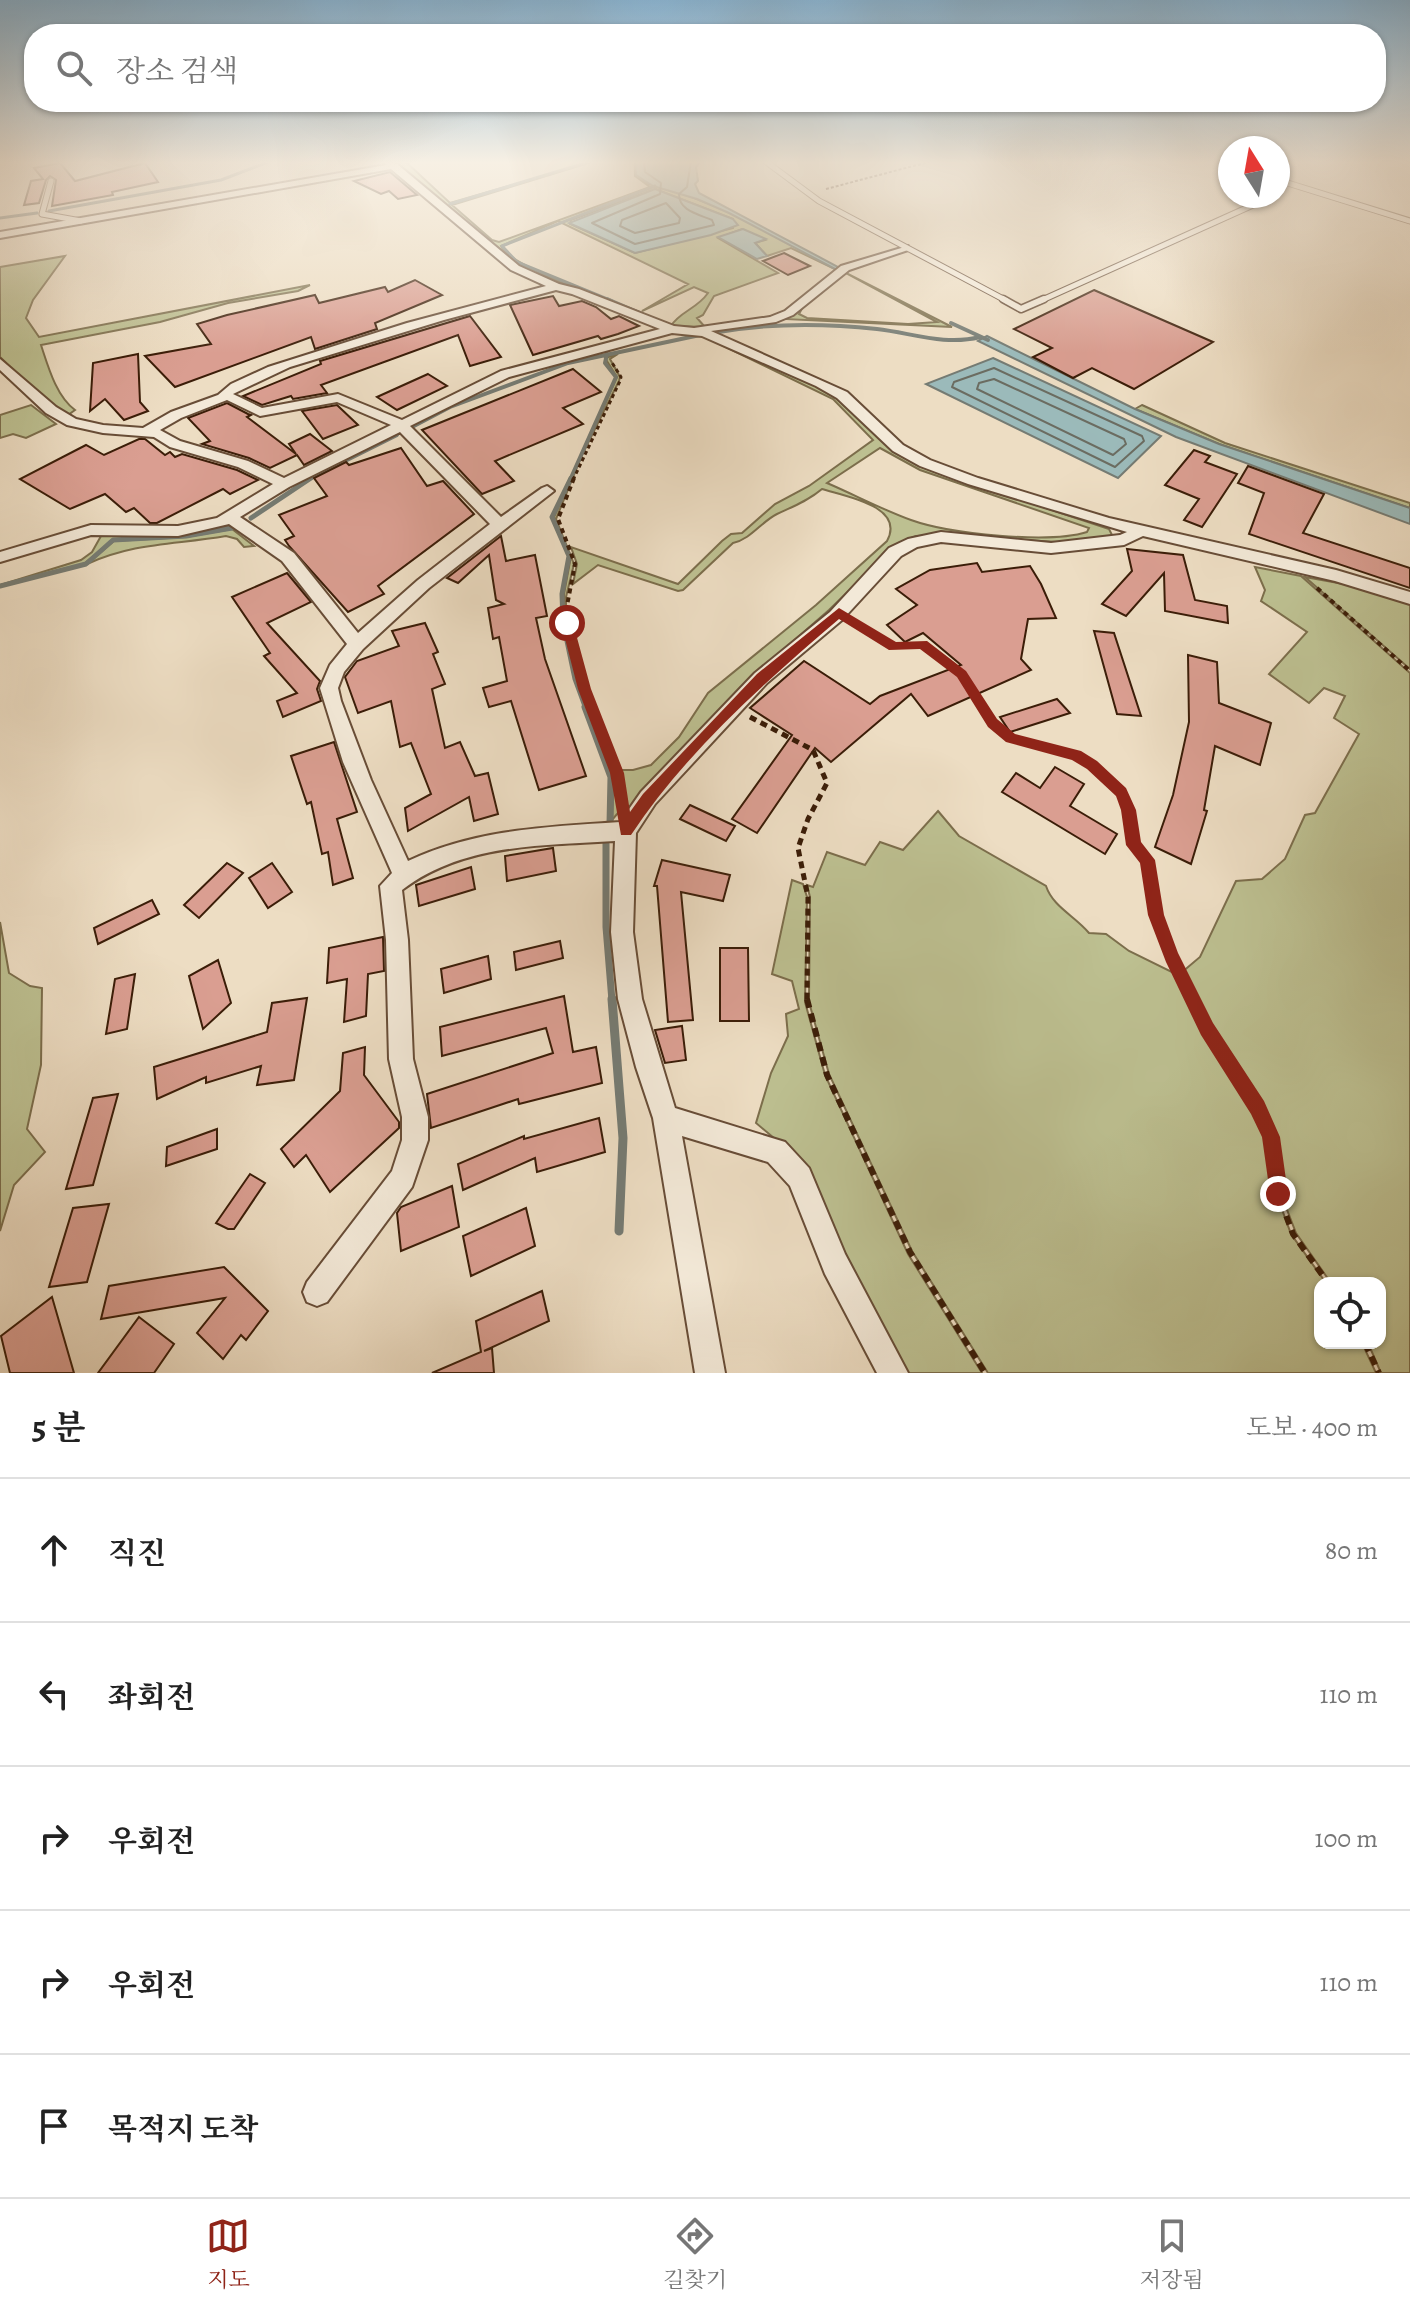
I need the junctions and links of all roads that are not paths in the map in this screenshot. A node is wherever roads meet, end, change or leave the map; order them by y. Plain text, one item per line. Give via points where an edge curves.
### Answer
1 (62, 225) edge
2 (463, 225) edge
3 (864, 225) edge
4 (1210, 225) edge
5 (0, 235) edge
6 (904, 248) junction
7 (556, 287) junction
8 (672, 329) junction
9 (688, 331) junction
10 (0, 363) edge
11 (224, 397) junction
12 (400, 424) junction
13 (147, 431) junction
14 (284, 484) junction
15 (547, 491) dead end
16 (232, 519) junction
17 (499, 524) junction
18 (1141, 530) junction
19 (0, 557) edge
20 (1410, 598) edge
21 (357, 644) junction
22 (626, 831) junction
23 (403, 874) junction
24 (666, 1118) junction
25 (317, 1292) dead end
26 (710, 1373) edge
27 (893, 1373) edge

1 - 5 street
2 - 7 street via 507,263
3 - 6 lane
4 - 6 lane via 1021,309
6 - 9 street via 845,268 789,313 772,320
7 - 8 street
7 - 11 street via 423,320 289,364 234,386
8 - 9 street
8 - 12 street via 505,374
9 - 18 street via 705,333 831,389 898,448 925,463
10 - 13 street via 51,410 72,422
11 - 12 street via 260,412 338,398
11 - 13 street
12 - 14 street
12 - 17 street
13 - 14 street
14 - 16 street
15 - 17 street
16 - 19 street via 178,531 76,533
16 - 21 street via 288,557
17 - 21 street
18 - 20 street
18 - 22 street via 1124,540 1051,548 941,537 895,552 839,613 761,678 648,798
21 - 23 street via 332,673 329,688 350,757
22 - 23 street via 519,836 449,854
22 - 24 street via 622,932 630,999
23 - 25 street via 391,886 401,1059 415,1140 403,1178
24 - 26 street
24 - 27 street via 776,1151 784,1159 800,1177 835,1264

